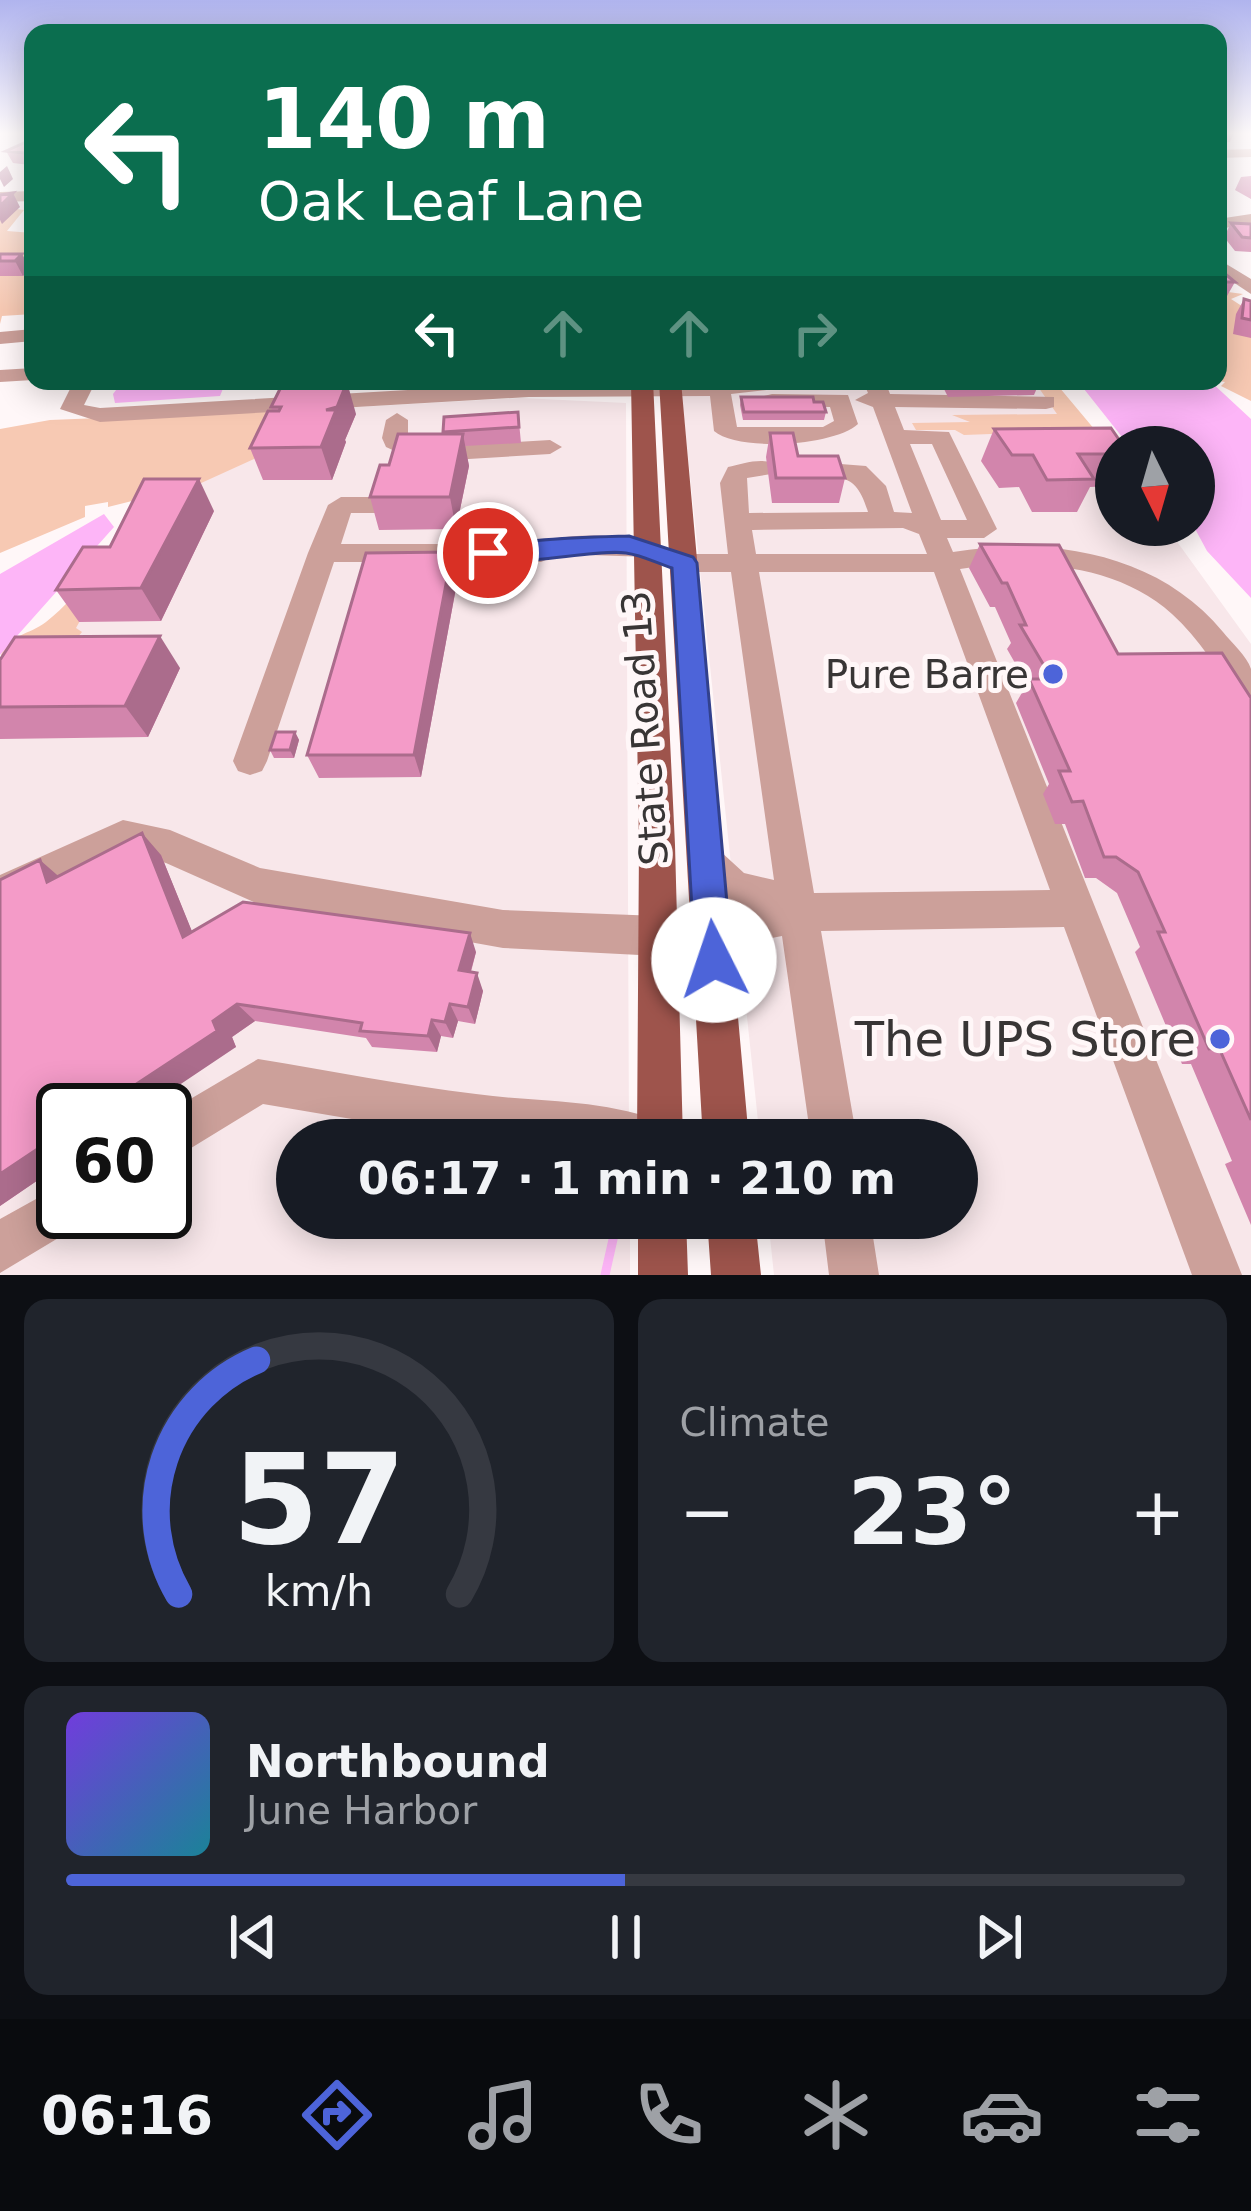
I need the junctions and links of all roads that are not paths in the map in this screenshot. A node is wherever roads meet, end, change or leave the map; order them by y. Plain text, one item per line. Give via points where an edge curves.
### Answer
1 (80, 390) edge
2 (530, 390) edge
3 (656, 390) edge
4 (657, 390) edge
5 (878, 390) edge
6 (722, 391) edge
7 (840, 400) junction
8 (1046, 402) dead end
9 (397, 420) dead end
10 (896, 436) junction
11 (550, 447) dead end
12 (375, 505) edge
13 (884, 521) junction
14 (737, 522) junction
15 (937, 546) junction
16 (322, 553) junction
17 (649, 555) junction
18 (684, 563) junction
19 (743, 565) junction
20 (1251, 693) edge
21 (250, 761) dead end
22 (657, 845) junction
23 (707, 863) junction
24 (0, 894) edge
25 (1073, 908) junction
26 (801, 912) junction
27 (711, 915) junction
28 (659, 936) junction
29 (516, 1119) edge
30 (660, 1119) edge
31 (725, 1119) edge
32 (831, 1119) edge
33 (192, 1124) edge
34 (36, 1225) edge
35 (662, 1239) edge
36 (849, 1239) edge
37 (0, 1248) edge
38 (663, 1275) edge
39 (854, 1275) edge
40 (1217, 1275) edge

1 - 2 street via 71,409 100,415
3 - 17 main road, State Road 13
4 - 18 main road, State Road 13
5 - 7 street
5 - 8 street
5 - 10 street
6 - 7 street
6 - 7 street via 726,431 736,435 828,434 846,424
9 - 11 street via 398,447 419,455
10 - 15 street
10 - 15 street via 941,437 984,529
12 - 16 street via 340,506
13 - 14 street
13 - 14 street via 873,486 857,471 780,468 737,472
13 - 15 street via 905,520
14 - 19 street
15 - 19 street
15 - 20 street via 1083,561 1122,573 1179,603
15 - 25 street
16 - 17 street via 541,553 554,563
16 - 21 street
17 - 18 main road
17 - 22 main road, State Road 13
18 - 19 street
18 - 23 main road, State Road 13
19 - 26 street
22 - 27 main road via 680,889
22 - 28 main road, State Road 13
23 - 26 street via 734,889
23 - 27 main road, State Road 13
24 - 28 street via 123,836 170,847 258,886 502,929
25 - 26 street
25 - 40 street
26 - 27 street via 736,923
26 - 32 street
27 - 31 main road, State Road 13
28 - 30 main road, State Road 13
29 - 33 street via 258,1081
34 - 37 street
35 - 38 main road
36 - 39 street

